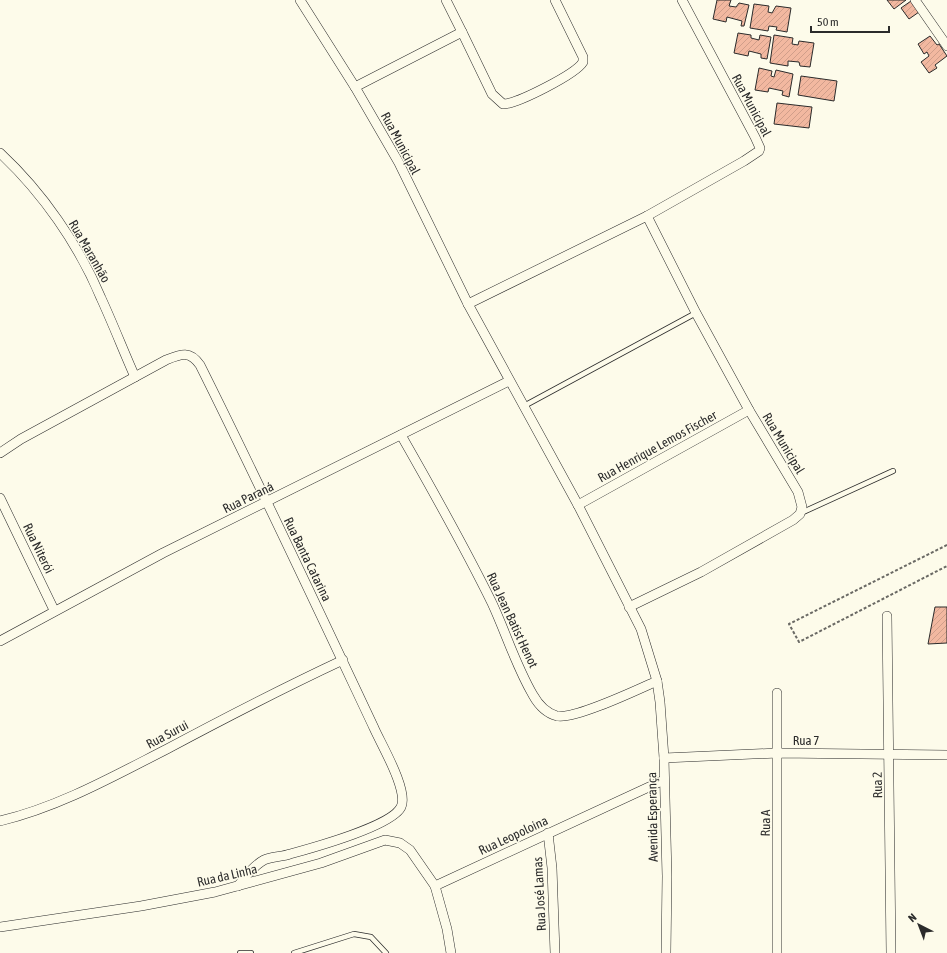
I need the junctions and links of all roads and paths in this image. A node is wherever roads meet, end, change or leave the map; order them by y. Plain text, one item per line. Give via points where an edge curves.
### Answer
1 (300, 0) edge
2 (446, 0) edge
3 (555, 0) edge
4 (682, 0) edge
5 (915, 0) edge
6 (462, 32) junction
7 (947, 46) edge
8 (355, 87) junction
9 (0, 153) edge
10 (647, 216) junction
11 (468, 304) junction
12 (696, 313) junction
13 (135, 377) junction
14 (509, 381) junction
15 (524, 406) junction
16 (749, 410) junction
17 (401, 435) junction
18 (0, 453) edge
19 (893, 471) dead end
20 (0, 498) edge
21 (266, 503) junction
22 (578, 505) junction
23 (800, 514) junction
24 (947, 545) edge
25 (947, 566) edge
26 (630, 606) junction
27 (54, 610) junction
28 (888, 616) dead end
29 (0, 640) edge
30 (343, 660) junction
31 (657, 681) junction
32 (777, 693) dead end
33 (778, 753) junction
34 (889, 754) junction
35 (947, 755) edge
36 (664, 758) junction
37 (664, 780) junction
38 (0, 821) edge
39 (548, 833) junction
40 (238, 886) junction
41 (435, 886) junction
42 (0, 927) edge
43 (240, 953) edge
44 (251, 953) edge
45 (294, 953) edge
46 (386, 953) edge
47 (451, 953) edge
48 (555, 953) edge
49 (666, 953) edge
50 (777, 953) edge
51 (891, 953) edge

1 - 8 street, Rua Municipal
2 - 6 street
3 - 6 street via 583,57 583,62 579,68 567,75 510,104 503,104 492,94
4 - 10 street, Rua Municipal via 760,148 756,154
5 - 7 street
6 - 8 street
8 - 11 street, Rua Municipal via 399,164
9 - 13 street, Rua Maranhão via 31,187 66,233 101,297
10 - 11 street, Rua Municipal
10 - 12 street, Rua Municipal
11 - 14 street, Rua Municipal
12 - 15 lane
12 - 16 street, Rua Municipal
13 - 18 street, Rua Banta Catarina
13 - 21 street, Rua Banta Catarina via 183,353 196,360
14 - 15 street, Rua Municipal
14 - 17 street, Rua Paraná
15 - 22 street, Rua Municipal
16 - 22 street, Rua Henrique Lemos Fischer
16 - 23 street, Rua Municipal via 798,492 802,506
17 - 21 street, Rua Paraná
17 - 31 street, Rua Jean Batist Henot via 456,532 533,695 545,710 559,717 567,716
19 - 23 lane
20 - 27 street, Rua Niterói
21 - 27 street, Rua Paraná
21 - 30 street, Rua Banta Catarina
22 - 26 street, Rua Municipal
23 - 26 street via 779,529 713,565
24 - 25 path via 789,624 799,642
26 - 31 street, Rua Municipal via 643,634
27 - 29 street, Rua Paraná
28 - 34 street, Rua 2
30 - 38 street, Rua Surui via 83,790
30 - 40 street, Rua Banta Catarina via 401,789 401,806 389,818 369,828 314,847 264,860 251,870
31 - 36 street, Avenida Esperança
32 - 33 street, Rua A
33 - 34 street, Rua 7
33 - 36 street, Rua 7
33 - 50 street, Rua A
34 - 35 street, Rua 7
34 - 51 street, Rua 2
36 - 37 street, Avenida Esperança
37 - 39 street, Rua Leopoloina
37 - 49 street, Avenida Esperança
39 - 41 street, Rua Leopoloina
39 - 48 street, Rua José Lamas
40 - 41 street, Rua da Linha via 321,863 385,840 396,841 410,850
40 - 42 street, Rua da Linha via 142,906
41 - 47 street
43 - 44 lane
45 - 46 lane via 354,934 371,937

